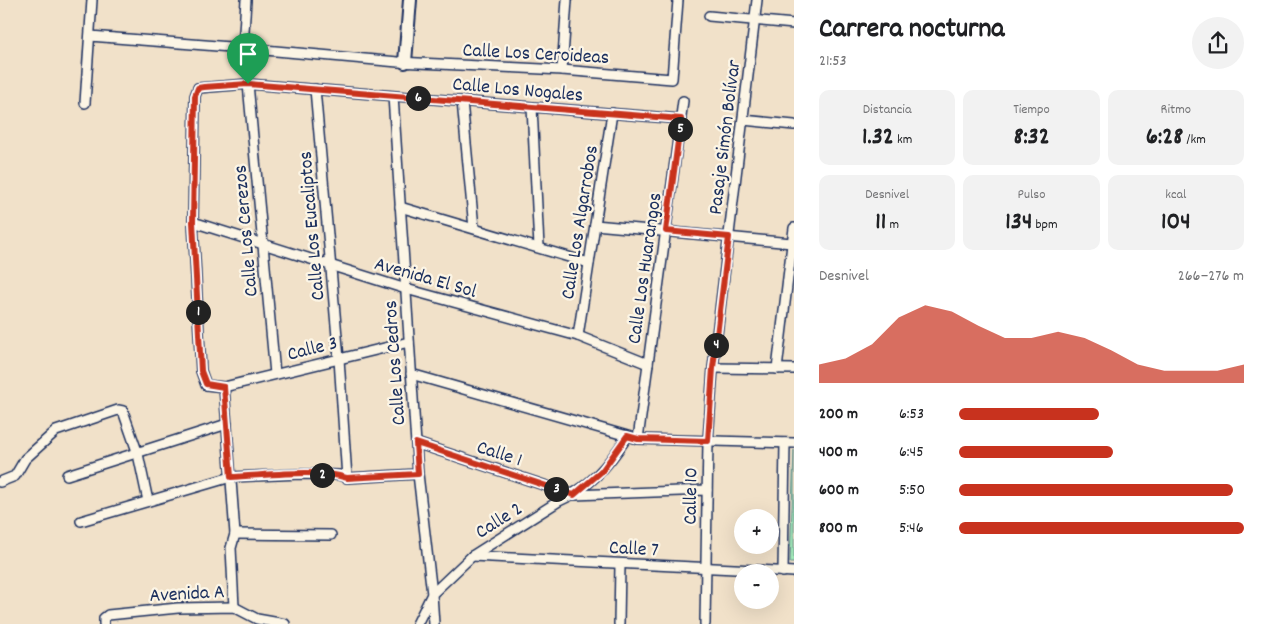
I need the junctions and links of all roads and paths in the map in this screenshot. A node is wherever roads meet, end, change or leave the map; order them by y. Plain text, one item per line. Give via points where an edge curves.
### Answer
1 (92, 0) edge
2 (246, 0) edge
3 (403, 0) edge
4 (410, 0) edge
5 (567, 0) edge
6 (678, 0) edge
7 (757, 0) edge
8 (709, 16) dead end
9 (755, 20) junction
10 (794, 24) edge
11 (90, 36) junction
12 (243, 48) junction
13 (402, 62) junction
14 (562, 70) junction
15 (248, 84) junction
16 (315, 89) junction
17 (393, 96) junction
18 (462, 101) junction
19 (683, 101) dead end
20 (85, 103) dead end
21 (532, 107) junction
22 (612, 113) junction
23 (681, 119) junction
24 (743, 120) junction
25 (794, 125) edge
26 (400, 207) junction
27 (193, 222) junction
28 (595, 225) junction
29 (474, 228) junction
30 (794, 228) edge
31 (666, 231) junction
32 (729, 237) junction
33 (792, 243) junction
34 (262, 244) junction
35 (539, 247) junction
36 (590, 263) junction
37 (331, 266) junction
38 (406, 289) junction
39 (578, 336) junction
40 (409, 342) junction
41 (339, 359) junction
42 (648, 364) junction
43 (713, 368) junction
44 (777, 369) junction
45 (794, 369) edge
46 (275, 374) junction
47 (411, 374) junction
48 (224, 387) junction
49 (227, 424) junction
50 (627, 436) junction
51 (638, 439) junction
52 (708, 441) junction
53 (416, 443) junction
54 (789, 443) edge
55 (138, 454) junction
56 (418, 474) junction
57 (67, 475) dead end
58 (231, 477) junction
59 (347, 478) junction
60 (0, 482) edge
61 (707, 490) junction
62 (574, 495) junction
63 (148, 501) junction
64 (81, 521) dead end
65 (235, 534) junction
66 (331, 535) dead end
67 (472, 556) junction
68 (620, 564) junction
69 (706, 568) junction
70 (783, 572) junction
71 (794, 572) edge
72 (432, 594) junction
73 (234, 607) junction
74 (104, 624) edge
75 (285, 624) edge
76 (417, 624) edge
77 (434, 624) edge
78 (619, 624) edge
79 (705, 624) edge

1 - 11 street
2 - 12 street
3 - 13 street
4 - 13 street
5 - 14 street
6 - 14 street, Calle Los Ceroideas via 672,79
7 - 9 street, Pasaje Simón Bolívar
8 - 9 street
9 - 10 street
9 - 24 street, Pasaje Simón Bolívar
11 - 12 street, Calle Los Ceroideas
11 - 20 street
12 - 13 street, Calle Los Ceroideas
13 - 14 street, Calle Los Ceroideas
15 - 16 street, Calle Los Nogales
15 - 27 street, Calle Los Nogales via 198,88 195,96
15 - 34 street, Calle Los Cerezos
16 - 17 street, Calle Los Nogales
16 - 37 street, Calle Los Eucaliptos
17 - 18 street, Calle Los Nogales
17 - 26 street, Calle Los Cedros
18 - 21 street, Calle Los Nogales
18 - 29 street
19 - 23 street, Calle Los Huarangos
21 - 22 street, Calle Los Nogales
21 - 35 street
22 - 23 street, Calle Los Nogales
22 - 28 street, Calle Los Algarrobos
23 - 31 street, Calle Los Huarangos
24 - 25 street
24 - 32 street, Pasaje Simón Bolívar
26 - 29 street
26 - 38 street, Calle Los Cedros
27 - 34 street, Avenida El Sol
27 - 48 street via 202,380 209,387
28 - 31 street
28 - 36 street, Calle Los Algarrobos
29 - 35 street
30 - 33 street
31 - 32 street
31 - 42 street, Calle Los Huarangos
32 - 33 street
32 - 43 street, Pasaje Simón Bolívar
33 - 44 street
34 - 37 street, Avenida El Sol
34 - 46 street, Calle Los Cerezos
35 - 36 street
36 - 39 street, Calle Los Algarrobos
37 - 38 street, Avenida El Sol
37 - 41 street, Calle Los Eucaliptos
38 - 39 street, Avenida El Sol
38 - 40 street, Calle Los Cedros
39 - 42 street, Avenida El Sol
40 - 41 street, Calle 3
40 - 47 street, Calle Los Cedros
41 - 46 street, Calle 3
41 - 59 street, Calle Los Eucaliptos
42 - 51 street, Calle Los Huarangos
43 - 44 street
43 - 52 street, Calle 10
44 - 45 street
46 - 48 street, Calle 3
47 - 50 street
47 - 53 street, Calle Los Cedros
48 - 49 street
49 - 55 street
49 - 58 street
50 - 51 street
50 - 62 street, Calle 2 via 602,471
51 - 52 street
52 - 54 street
52 - 61 street, Calle 10
53 - 56 street, Calle Los Cedros
53 - 62 street, Calle 1
54 - 70 street
55 - 57 street
55 - 60 street via 123,411 118,410 56,431 25,459 15,476
55 - 63 street
56 - 59 street
56 - 72 street, Calle Los Cedros
58 - 59 street via 302,474
58 - 63 street
58 - 65 street
61 - 62 street
61 - 69 street, Calle 10
62 - 67 street, Calle 2 via 559,501
63 - 64 street
65 - 66 street
65 - 73 street via 231,548
67 - 68 street, Calle 7
67 - 72 street, Calle 2
68 - 69 street, Calle 7
68 - 78 street
69 - 70 street, Calle 7
69 - 79 street, Calle 10
70 - 71 street, Calle 7
72 - 76 street
72 - 77 street
73 - 74 street, Avenida A via 117,614 105,616
73 - 75 street, Avenida A via 257,619

